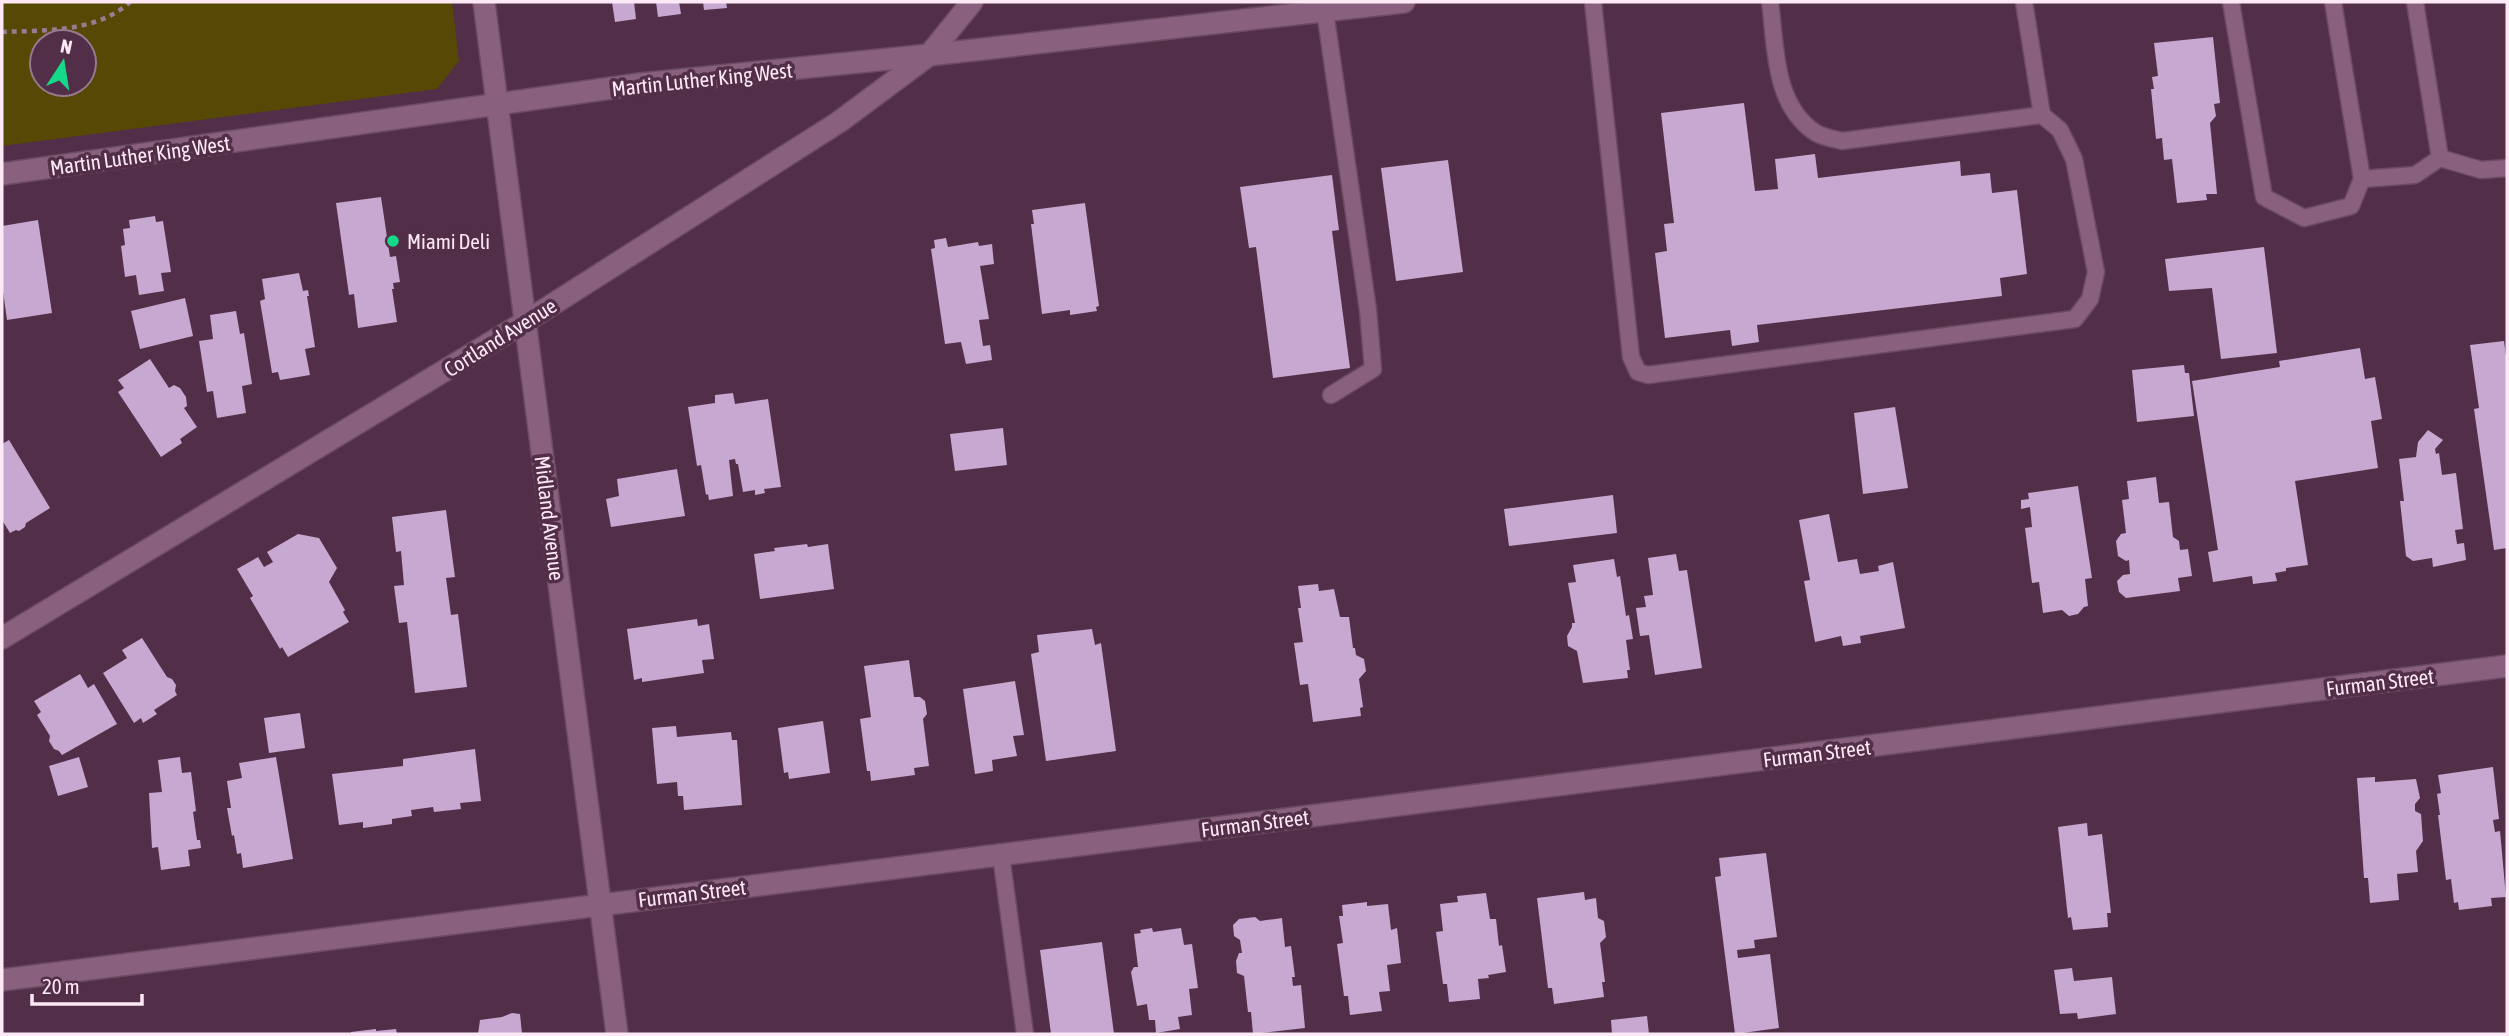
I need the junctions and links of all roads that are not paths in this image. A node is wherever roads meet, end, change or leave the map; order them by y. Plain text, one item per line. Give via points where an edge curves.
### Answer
1 (484, 2) edge
2 (972, 2) edge
3 (1404, 2) edge
4 (1594, 2) edge
5 (1770, 2) edge
6 (2024, 2) edge
7 (2231, 2) edge
8 (2333, 2) edge
9 (2415, 2) edge
10 (1325, 11) junction
11 (929, 55) junction
12 (497, 105) junction
13 (2042, 116) junction
14 (2440, 159) junction
15 (2507, 168) edge
16 (2, 174) edge
17 (2362, 179) junction
18 (525, 322) junction
19 (1331, 395) dead end
20 (2, 638) edge
21 (2507, 666) edge
22 (1001, 855) junction
23 (600, 905) junction
24 (2, 979) edge
25 (617, 1034) edge
26 (1025, 1034) edge

1 - 12 street, Midland Avenue
2 - 11 street, Cortland Avenue
3 - 10 street, Martin Luther King West
4 - 13 lane via 1631,357 1638,372 1648,375 2075,319 2090,299 2096,272 2074,159 2060,130
5 - 13 lane via 1787,103 1817,134 1842,141
6 - 13 lane
7 - 17 lane via 2264,197 2304,218 2351,206
8 - 17 lane
9 - 14 lane
10 - 11 street, Martin Luther King West
10 - 19 lane via 1373,369
11 - 12 street, Martin Luther King West via 640,84
11 - 18 street, Cortland Avenue via 839,122
12 - 16 street, Martin Luther King West
12 - 18 street, Midland Avenue
14 - 15 lane via 2481,170
14 - 17 lane via 2416,175
18 - 20 street, Cortland Avenue
18 - 23 street, Midland Avenue
21 - 22 street, Furman Street
22 - 23 street, Furman Street
22 - 26 lane
23 - 24 street, Furman Street
23 - 25 street, Midland Avenue

